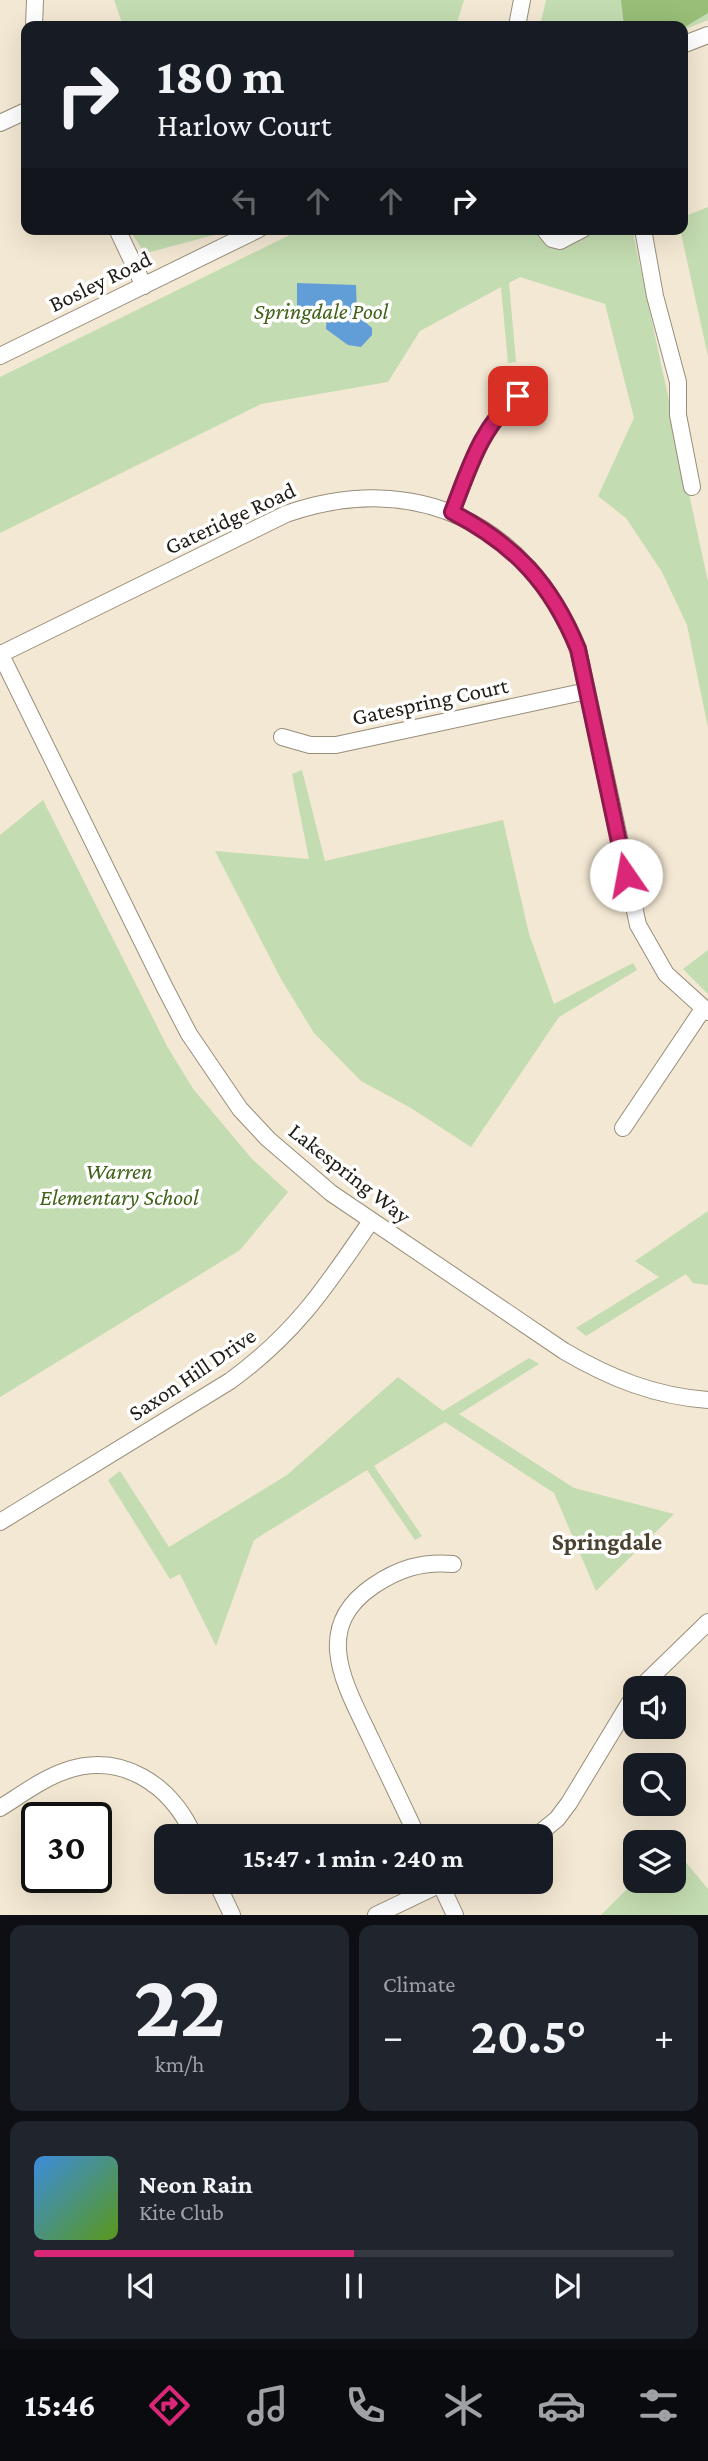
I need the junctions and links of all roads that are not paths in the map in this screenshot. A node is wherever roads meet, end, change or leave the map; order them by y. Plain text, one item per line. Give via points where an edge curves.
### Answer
1 (35, 0) edge
2 (522, 0) edge
3 (34, 21) edge
4 (518, 21) edge
5 (708, 35) edge
6 (688, 43) edge
7 (21, 113) edge
8 (0, 123) edge
9 (120, 235) edge
10 (246, 235) edge
11 (549, 235) edge
12 (572, 235) edge
13 (644, 235) edge
14 (144, 286) junction
15 (0, 356) edge
16 (518, 396) dead end
17 (692, 487) dead end
18 (452, 512) junction
19 (0, 653) edge
20 (587, 691) junction
21 (282, 737) dead end
22 (706, 1011) edge
23 (623, 1128) dead end
24 (370, 1221) junction
25 (708, 1400) edge
26 (0, 1522) edge
27 (453, 1563) dead end
28 (708, 1622) edge
29 (652, 1676) edge
30 (623, 1713) edge
31 (0, 1808) edge
32 (188, 1824) edge
33 (411, 1824) edge
34 (552, 1824) edge
35 (222, 1894) edge
36 (418, 1894) edge
37 (447, 1894) edge
38 (232, 1915) edge
39 (376, 1915) edge
40 (455, 1915) edge

1 - 3 street
2 - 4 street
5 - 6 street
7 - 8 street
9 - 14 street
10 - 14 street, Bosley Road
11 - 12 street via 560,241
13 - 17 street via 678,382 678,415
14 - 15 street, Bosley Road
16 - 18 street via 479,442
18 - 19 street, Gateridge Road via 390,497 323,501 286,513
18 - 20 street, Gateridge Road via 490,532 536,574 567,621
19 - 24 street, Lakespring Way via 155,969 213,1071 268,1139
20 - 21 street, Gatespring Court via 336,745 310,745
20 - 22 street, Gateridge Road via 638,925 666,974
22 - 23 street
24 - 25 street, Lakespring Way via 604,1374 642,1389
24 - 26 street, Saxon Hill Drive via 316,1301 263,1357
27 - 33 street via 433,1562 389,1575 361,1594 341,1621 341,1676
28 - 29 street
30 - 34 street
31 - 32 street via 64,1771 110,1764 162,1789
35 - 38 street
36 - 39 street
37 - 40 street

